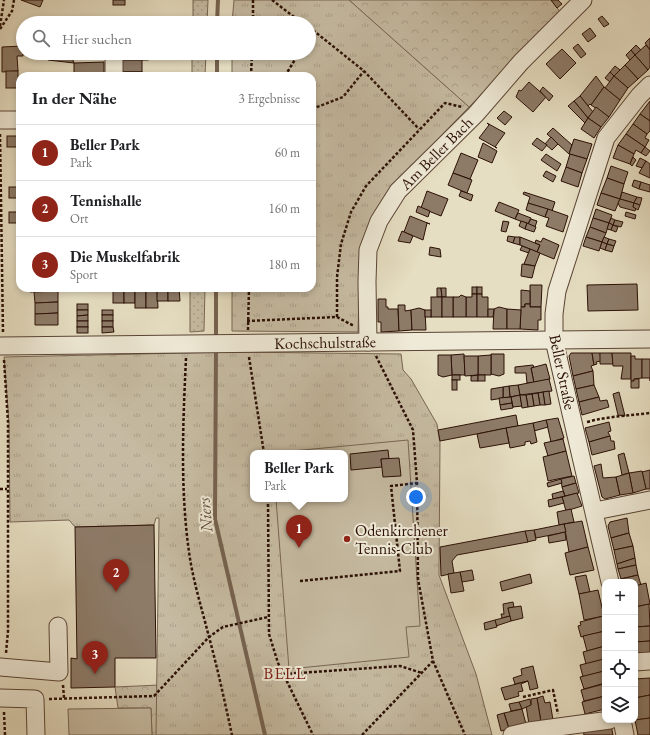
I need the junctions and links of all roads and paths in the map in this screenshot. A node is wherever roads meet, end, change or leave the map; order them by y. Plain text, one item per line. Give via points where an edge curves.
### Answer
1 (4, 0) edge
2 (14, 0) edge
3 (253, 0) edge
4 (272, 0) edge
5 (583, 0) edge
6 (253, 16) edge
7 (293, 16) edge
8 (0, 28) edge
9 (316, 33) edge
10 (114, 60) edge
11 (252, 60) edge
12 (295, 60) edge
13 (364, 71) junction
14 (114, 72) edge
15 (251, 72) edge
16 (287, 72) edge
17 (650, 85) edge
18 (316, 107) edge
19 (0, 120) edge
20 (16, 120) edge
21 (419, 129) dead end
22 (249, 292) edge
23 (247, 321) junction
24 (368, 336) junction
25 (650, 339) edge
26 (554, 340) junction
27 (249, 344) junction
28 (187, 345) junction
29 (2, 346) edge
30 (385, 374) dead end
31 (650, 413) edge
32 (574, 425) junction
33 (264, 450) edge
34 (417, 483) junction
35 (0, 489) edge
36 (8, 489) junction
37 (650, 500) edge
38 (268, 502) edge
39 (595, 511) junction
40 (609, 579) edge
41 (300, 581) dead end
42 (268, 617) junction
43 (58, 626) dead end
44 (209, 637) junction
45 (434, 661) junction
46 (650, 661) edge
47 (638, 662) edge
48 (3, 667) edge
49 (422, 673) junction
50 (284, 674) junction
51 (2, 697) edge
52 (523, 697) dead end
53 (35, 699) junction
54 (602, 721) edge
55 (623, 723) edge
56 (560, 727) junction
57 (5, 735) edge
58 (36, 735) edge
59 (232, 735) edge
60 (313, 735) edge
61 (362, 735) edge
62 (465, 735) edge
63 (512, 735) edge
64 (625, 735) edge

1 - 8 path
2 - 8 path via 12,10
3 - 6 path
4 - 7 path
5 - 24 street, Am Beller Bach via 521,62 476,114 398,191 378,221 368,250
9 - 13 path
10 - 14 street
11 - 15 path
12 - 16 path
13 - 18 path via 342,97
13 - 21 path
17 - 26 street, Beller Straße via 606,138 557,291
19 - 20 street
19 - 29 path
22 - 23 path
23 - 24 path via 337,317
23 - 27 path
24 - 26 street, Kochschulstraße
24 - 27 street, Kochschulstraße
25 - 26 street, Kochschulstraße
26 - 32 street, Beller Straße
27 - 28 street, Kochschulstraße
27 - 33 path
28 - 29 street, Kochschulstraße
28 - 44 path via 182,445 184,499 189,553
29 - 36 path via 8,422
30 - 34 path via 413,430
31 - 32 path via 609,416
32 - 39 street, Beller Straße
34 - 41 path via 391,486 400,571
34 - 45 path via 418,580
35 - 36 path
36 - 48 path
37 - 39 street
38 - 42 path
39 - 40 street, Beller Straße
42 - 44 path via 223,627
42 - 50 path via 268,634
43 - 48 street via 59,672
44 - 53 path via 154,696
44 - 59 path
45 - 49 path
45 - 62 path
46 - 47 street
49 - 50 path via 400,666
49 - 61 path
50 - 60 path
51 - 53 street
51 - 57 path
52 - 56 path via 553,690
53 - 58 street
54 - 56 street
55 - 64 street
56 - 63 street

